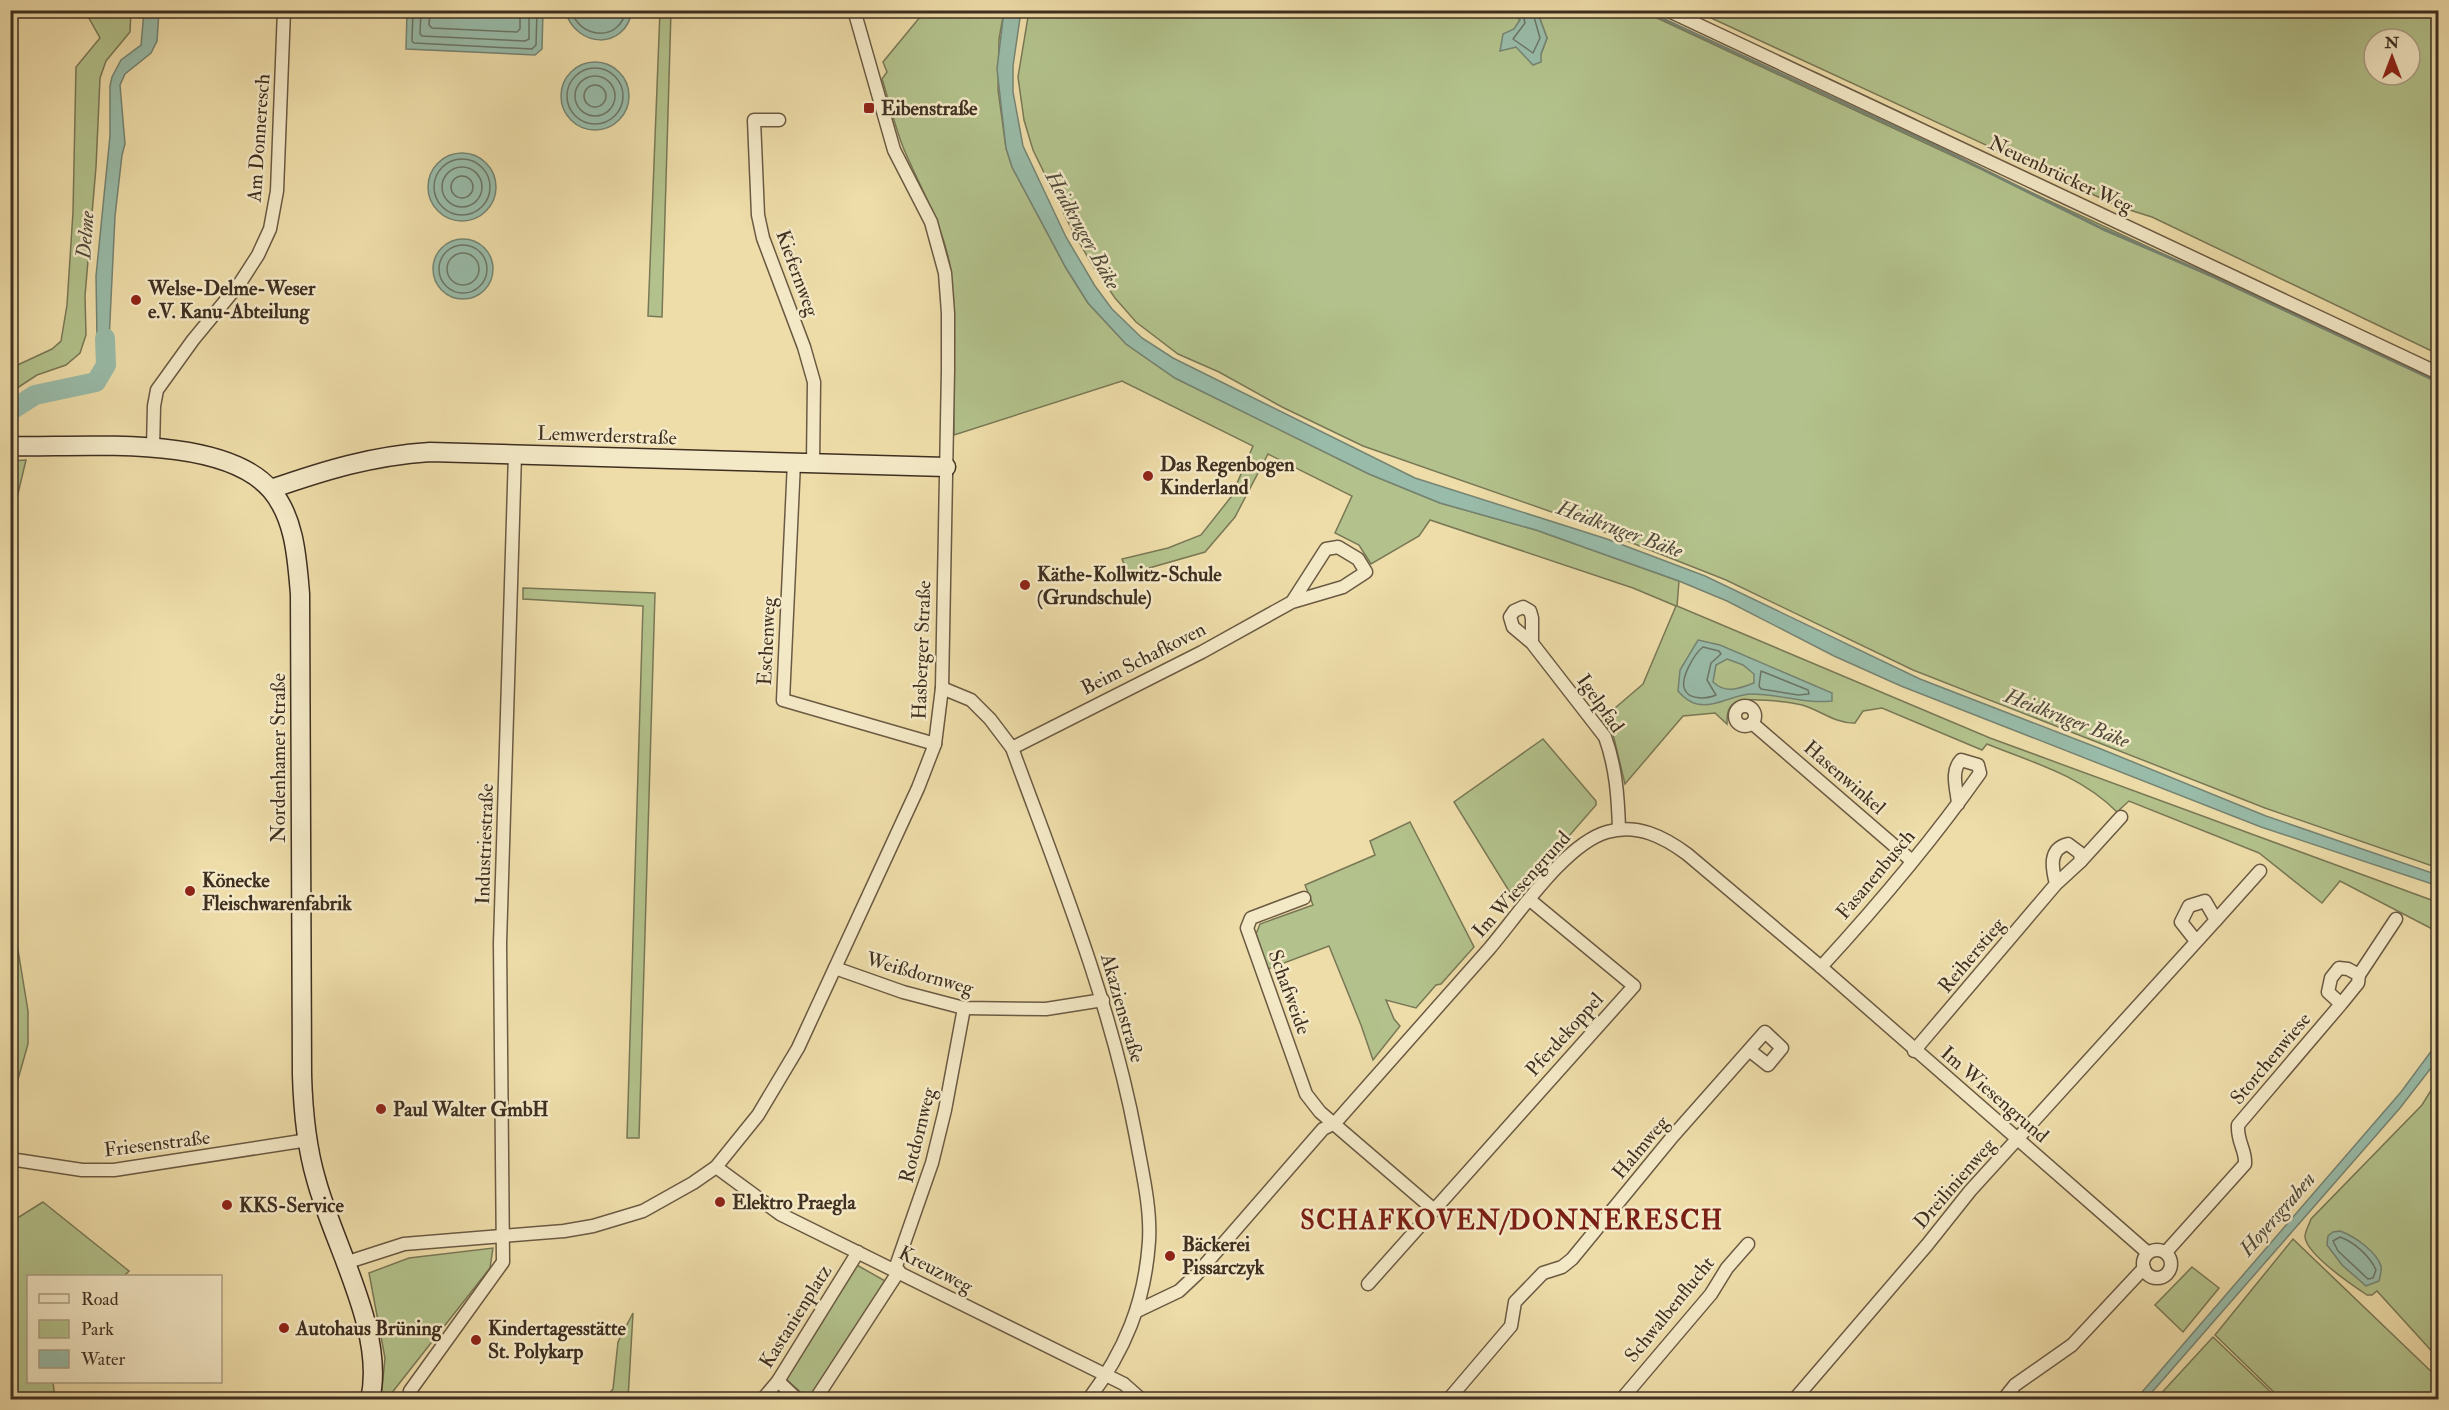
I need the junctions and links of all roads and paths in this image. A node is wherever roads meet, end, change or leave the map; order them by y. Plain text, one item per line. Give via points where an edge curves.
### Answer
1 (284, 10) edge
2 (854, 10) edge
3 (1667, 10) edge
4 (779, 120) dead end
5 (2439, 373) edge
6 (13, 446) edge
7 (153, 448) junction
8 (515, 454) junction
9 (794, 462) junction
10 (813, 463) junction
11 (946, 467) junction
12 (270, 489) junction
13 (1292, 602) junction
14 (1532, 643) dead end
15 (942, 688) junction
16 (1752, 723) dead end
17 (935, 744) junction
18 (1012, 748) junction
19 (1958, 804) dead end
20 (2121, 818) dead end
21 (1619, 829) junction
22 (1912, 861) junction
23 (2081, 861) junction
24 (2260, 871) dead end
25 (2056, 884) junction
26 (1304, 898) dead end
27 (1530, 900) junction
28 (2396, 919) dead end
29 (2216, 920) junction
30 (2196, 941) junction
31 (1821, 967) junction
32 (835, 968) junction
33 (2359, 975) junction
34 (1103, 1000) junction
35 (2341, 1004) junction
36 (964, 1008) junction
37 (1749, 1050) dead end
38 (1914, 1051) junction
39 (1335, 1123) junction
40 (2018, 1139) junction
41 (308, 1140) junction
42 (10, 1159) edge
43 (716, 1167) junction
44 (1433, 1209) junction
45 (502, 1235) junction
46 (1748, 1244) dead end
47 (858, 1252) junction
48 (2166, 1252) junction
49 (2148, 1253) junction
50 (345, 1263) junction
51 (2144, 1268) junction
52 (897, 1270) junction
53 (1368, 1284) dead end
54 (1137, 1311) junction
55 (1106, 1376) junction
56 (778, 1381) junction
57 (410, 1391) dead end
58 (370, 1400) edge
59 (762, 1400) edge
60 (798, 1400) edge
61 (815, 1400) edge
62 (1088, 1400) edge
63 (1142, 1400) edge
64 (1448, 1400) edge
65 (1621, 1400) edge
66 (1794, 1400) edge
67 (2003, 1400) edge

1 - 7 street, Am Donneresch via 278,181 270,229 240,283 158,390
2 - 11 street, Hasberger Straße via 894,150 932,222 942,258 948,313
3 - 5 street, Neuenbrücker Weg
4 - 10 street, Kiefernweg via 754,120 755,196 763,238 814,382
6 - 7 street, Nordenhamer Straße
7 - 12 street, Nordenhamer Straße via 224,460 244,468
8 - 9 street, Lemwerderstraße
8 - 12 street, Lemwerderstraße via 395,454 323,471
8 - 45 street, Industriestraße via 500,943
9 - 10 street, Lemwerderstraße
9 - 17 street, Eschenweg via 783,700
10 - 11 street, Lemwerderstraße
11 - 15 street, Hasberger Straße
12 - 41 street, Nordenhamer Straße via 290,524 300,594 302,1075
13 - 13 street, Beim Schafkoven via 1343,587 1366,572 1358,559 1338,547 1326,549
13 - 18 street, Beim Schafkoven
14 - 21 street, Igelpfad via 1605,737 1618,786
15 - 17 street, Hasberger Straße
15 - 18 street, Akazienstraße via 970,700 990,718
16 - 22 street, Hasenwinkel
17 - 32 street, Hasberger Straße
18 - 34 street, Akazienstraße
19 - 22 street, Fasanenbusch
20 - 23 street, Reiherstieg
21 - 27 street, Im Wiesengrund via 1584,842
21 - 31 street, Im Wiesengrund via 1650,833 1669,841
22 - 31 street, Fasanenbusch
23 - 25 street, Reiherstieg
23 - 25 street via 2080,853 2068,844 2061,846 2053,855
24 - 29 street, Dreilinienweg
25 - 38 street, Reiherstieg
26 - 39 street, Schafweide via 1251,918 1246,928 1306,1094
27 - 39 street, Im Wiesengrund
27 - 44 street, Pferdekoppel via 1634,986
28 - 33 street, Storchenwiese
29 - 30 street, Dreilinienweg
29 - 30 street via 2205,902 2189,906 2181,922
30 - 40 street, Dreilinienweg
31 - 38 street, Im Wiesengrund
32 - 36 street, Weißdornweg
32 - 43 street, Hasberger Straße via 782,1078
33 - 35 street, Storchenwiese via 2358,983
33 - 35 street via 2339,968 2331,978 2328,992
34 - 36 street, Weißdornweg via 1046,1009
34 - 54 street, Akazienstraße via 1132,1116 1146,1193 1149,1239
35 - 48 street, Storchenwiese via 2238,1125 2238,1142 2245,1164
36 - 52 street, Rotdornweg via 932,1163
37 - 64 street, Halmweg via 1572,1259 1543,1273 1515,1302 1511,1326
38 - 40 street, Im Wiesengrund
39 - 44 street
39 - 54 street, Im Wiesengrund via 1323,1129 1196,1275 1179,1291
40 - 49 street, Im Wiesengrund
40 - 66 street, Dreilinienweg
41 - 42 street, Friesenstraße via 114,1170 82,1170
41 - 50 street, Nordenhamer Straße via 315,1179
43 - 45 street, Hasberger Straße via 662,1202 625,1217 564,1231
43 - 47 street, Kreuzweg via 780,1214
44 - 53 street, Pferdekoppel
45 - 50 street, Hasberger Straße via 404,1244
45 - 57 street via 502,1262
46 - 65 street, Schwalbenflucht
47 - 52 street, Kreuzweg
47 - 56 street, Kastanienplatz
48 - 49 street via 2155,1249
48 - 51 street via 2172,1264 2165,1276 2152,1277
49 - 51 street
50 - 58 street, Nordenhamer Straße via 367,1327 373,1361
51 - 67 street via 2072,1344 2015,1385
52 - 55 street, Kreuzweg
52 - 61 street
54 - 55 street, Akazienstraße
55 - 62 street, Akazienstraße
55 - 63 street, Kreuzweg via 1124,1384
56 - 59 street, Kastanienplatz
56 - 60 street

